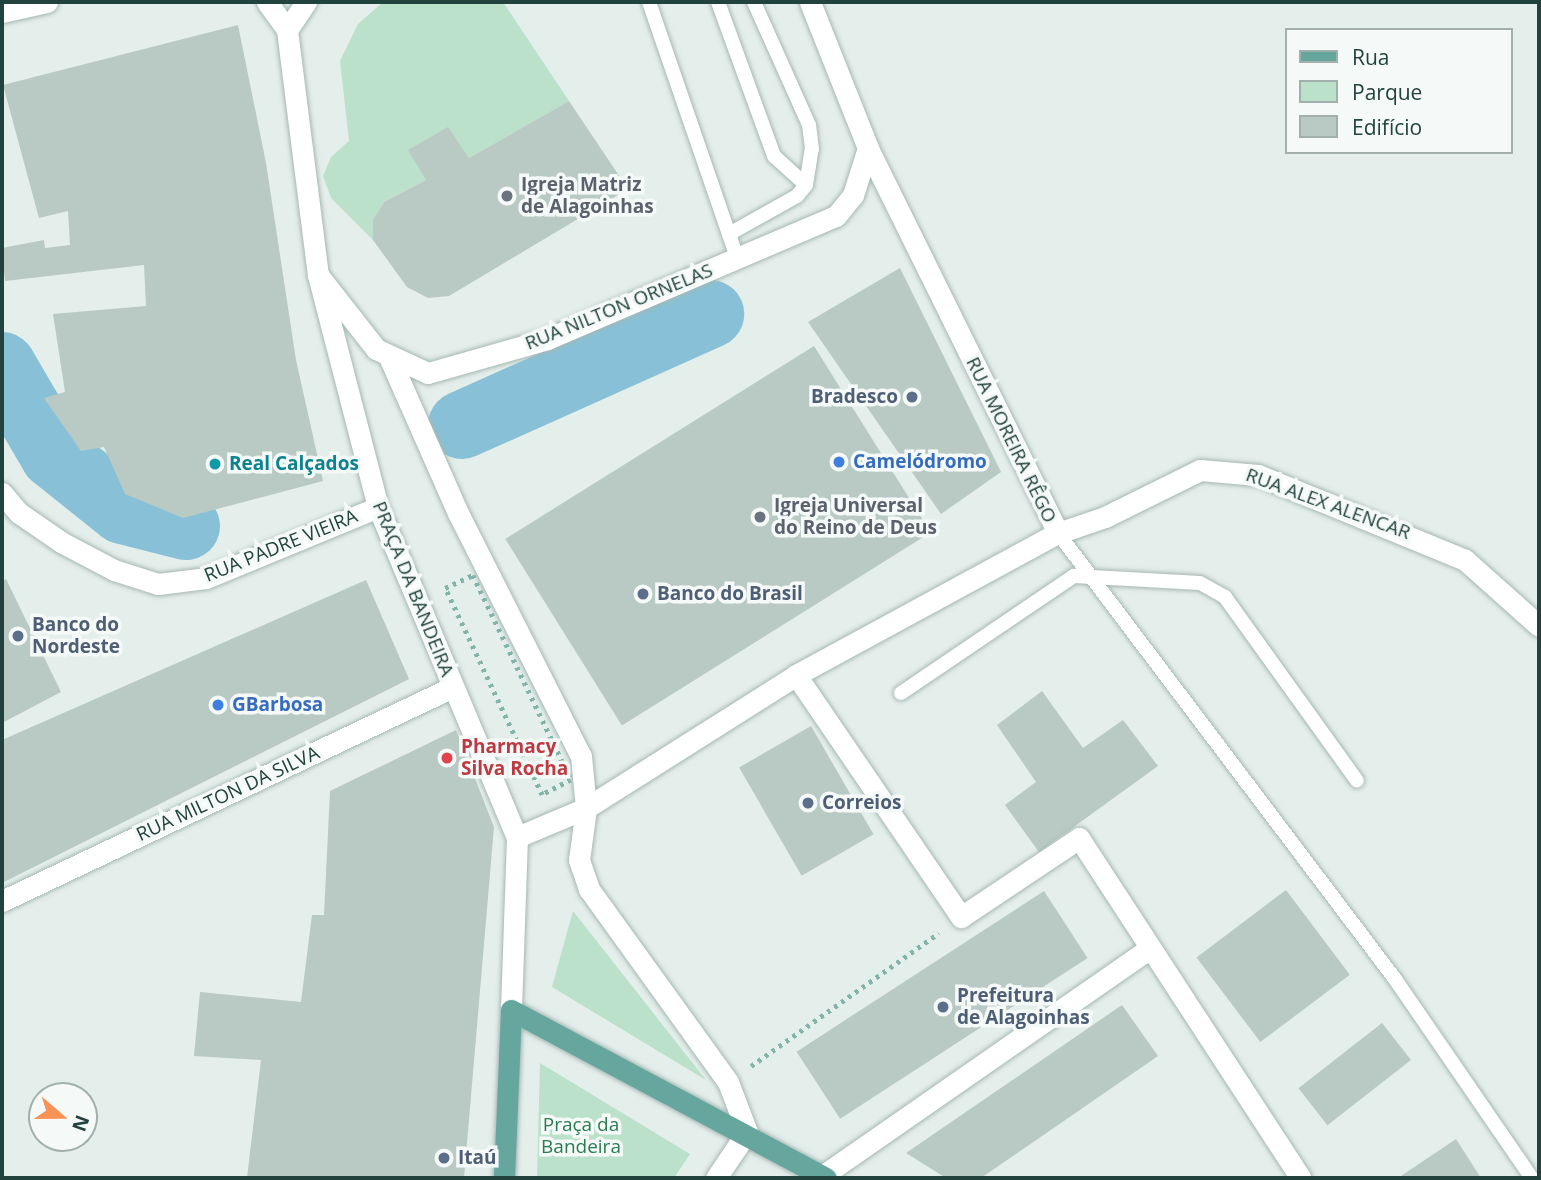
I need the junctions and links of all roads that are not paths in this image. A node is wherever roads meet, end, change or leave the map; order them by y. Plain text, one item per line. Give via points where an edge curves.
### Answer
1 (47, 2) edge
2 (267, 2) edge
3 (306, 2) edge
4 (649, 2) edge
5 (718, 2) edge
6 (754, 2) edge
7 (810, 2) edge
8 (2, 12) edge
9 (287, 30) junction
10 (868, 148) junction
11 (806, 185) junction
12 (729, 234) junction
13 (737, 258) junction
14 (318, 275) junction
15 (390, 359) junction
16 (2, 493) edge
17 (377, 507) junction
18 (1058, 533) junction
19 (1089, 576) junction
20 (1539, 626) edge
21 (796, 675) junction
22 (453, 687) junction
23 (901, 693) dead end
24 (1357, 781) dead end
25 (586, 807) junction
26 (517, 836) junction
27 (2, 901) edge
28 (1150, 948) junction
29 (511, 1010) junction
30 (747, 1132) junction
31 (824, 1177) edge
32 (504, 1178) edge
33 (716, 1178) edge
34 (1301, 1178) edge
35 (1532, 1178) edge

1 - 8 street
2 - 9 street
3 - 9 street
4 - 12 lane
5 - 11 lane via 774,156
6 - 11 lane via 809,125 812,149
7 - 10 street, RUA MOREIRA RÊGO
9 - 14 street, PRAÇA DA BANDEIRA
10 - 13 street, RUA NILTON ORNELAS via 845,210
10 - 18 street, RUA MOREIRA RÊGO
11 - 12 lane via 797,196
12 - 13 lane
13 - 15 street, RUA NILTON ORNELAS via 547,339 428,373
14 - 15 street, RUA NILTON ORNELAS via 376,349
14 - 17 street, PRAÇA DA BANDEIRA
15 - 25 street via 458,513 575,735
16 - 17 street, RUA PADRE VIEIRA via 19,513 61,542 114,570 158,584 206,578
17 - 22 street, PRAÇA DA BANDEIRA
18 - 19 lane
18 - 20 street, RUA ALEX ALENCAR via 1105,517 1200,470 1258,475 1465,560
18 - 21 street, RUA MOREIRA RÊGO
19 - 23 lane via 1066,580
19 - 24 lane via 1188,581 1225,597
19 - 35 lane via 1395,979
21 - 25 street, RUA MOREIRA RÊGO
21 - 28 street via 961,917 1079,838
22 - 26 street, PRAÇA DA BANDEIRA
22 - 27 street, RUA MILTON DA SILVA
25 - 26 street, RUA MOREIRA RÊGO
25 - 30 street via 579,860 589,889 728,1082
26 - 29 street, PRAÇA DA BANDEIRA
28 - 31 street
28 - 34 street
29 - 30 main road
29 - 32 main road, PRAÇA DA BANDEIRA
30 - 31 main road
30 - 33 street

